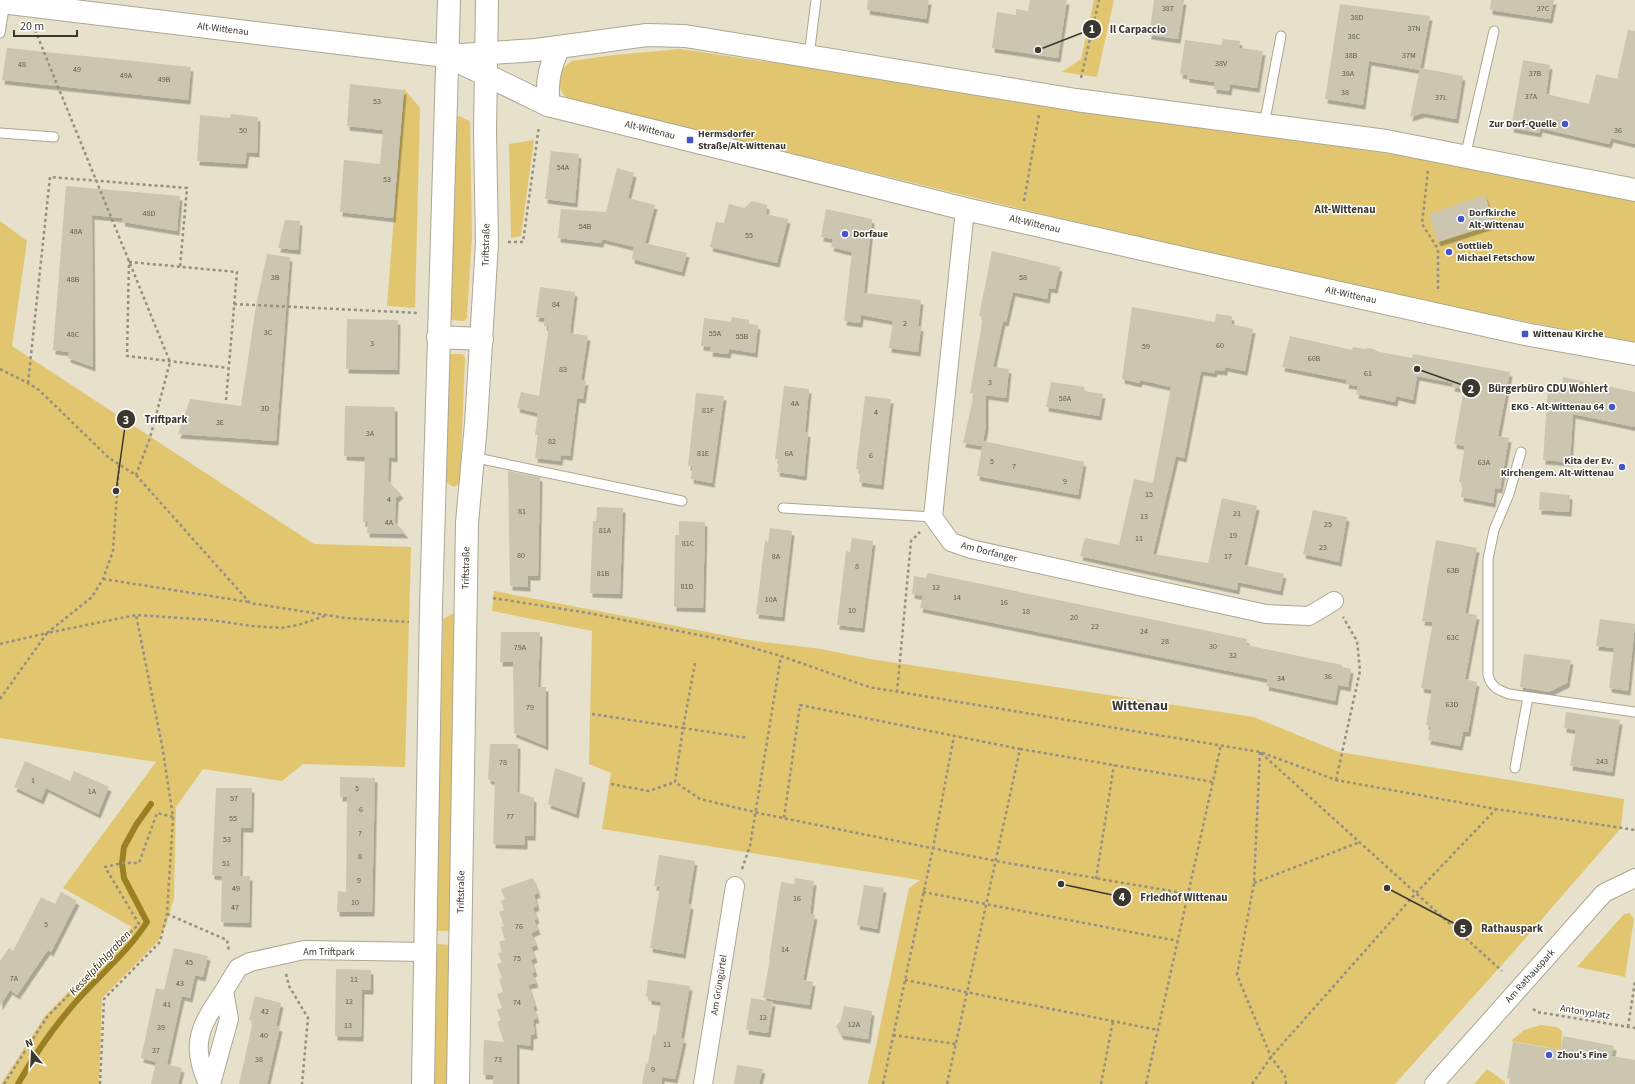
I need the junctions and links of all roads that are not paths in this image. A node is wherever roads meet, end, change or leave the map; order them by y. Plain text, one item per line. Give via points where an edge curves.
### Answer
1 (449, 0) edge
2 (487, 0) edge
3 (816, 0) edge
4 (14, 3) edge
5 (1494, 31) dead end
6 (0, 33) edge
7 (1282, 36) dead end
8 (559, 47) junction
9 (487, 53) junction
10 (446, 56) junction
11 (808, 57) junction
12 (487, 75) junction
13 (548, 105) junction
14 (1264, 125) junction
15 (0, 133) edge
16 (54, 137) dead end
17 (1465, 157) junction
18 (1635, 190) edge
19 (965, 209) junction
20 (438, 337) junction
21 (482, 339) junction
22 (1635, 354) edge
23 (1521, 452) dead end
24 (472, 457) junction
25 (682, 501) dead end
26 (784, 508) dead end
27 (933, 517) junction
28 (434, 522) junction
29 (467, 523) junction
30 (1334, 600) road end
31 (1528, 697) junction
32 (1635, 712) edge
33 (1514, 768) dead end
34 (1635, 878) edge
35 (735, 886) road end
36 (426, 952) junction
37 (210, 1084) edge
38 (423, 1084) edge
39 (458, 1084) edge
40 (703, 1084) edge
41 (1434, 1084) edge

1 - 10 main road
2 - 9 main road, Triftstraße
3 - 11 lane
4 - 6 lane
4 - 10 main road, Alt-Wittenau
5 - 17 lane
7 - 14 lane
8 - 9 main road, Alt-Wittenau
8 - 11 main road, Alt-Wittenau via 647,35 685,36
8 - 13 main road via 550,66 547,84
9 - 10 main road, Alt-Wittenau
9 - 12 main road, Triftstraße
10 - 12 main road, Alt-Wittenau
10 - 20 main road
11 - 14 main road, Alt-Wittenau via 1042,95
12 - 13 main road, Alt-Wittenau
12 - 21 main road, Triftstraße via 487,243
13 - 19 main road, Alt-Wittenau
14 - 17 main road, Alt-Wittenau via 1386,141
15 - 16 lane
17 - 18 main road, Alt-Wittenau
19 - 22 main road, Alt-Wittenau via 1525,334
19 - 27 street
20 - 21 main road
20 - 28 main road
21 - 24 main road, Triftstraße
23 - 31 lane via 1509,494 1494,530 1488,559 1488,676 1489,682 1498,690
24 - 25 lane
24 - 29 main road, Triftstraße
26 - 27 lane
27 - 30 street, Am Dorfanger via 951,542 971,549 1266,614 1309,616
28 - 29 main road
28 - 36 main road
29 - 39 main road, Triftstraße
31 - 32 lane
31 - 33 lane
34 - 41 street, Am Rathauspark via 1604,893
35 - 40 street, Am Grüngürtel
36 - 37 street, Am Triftpark via 304,950 250,962 238,968 224,990 229,1019
36 - 38 main road

